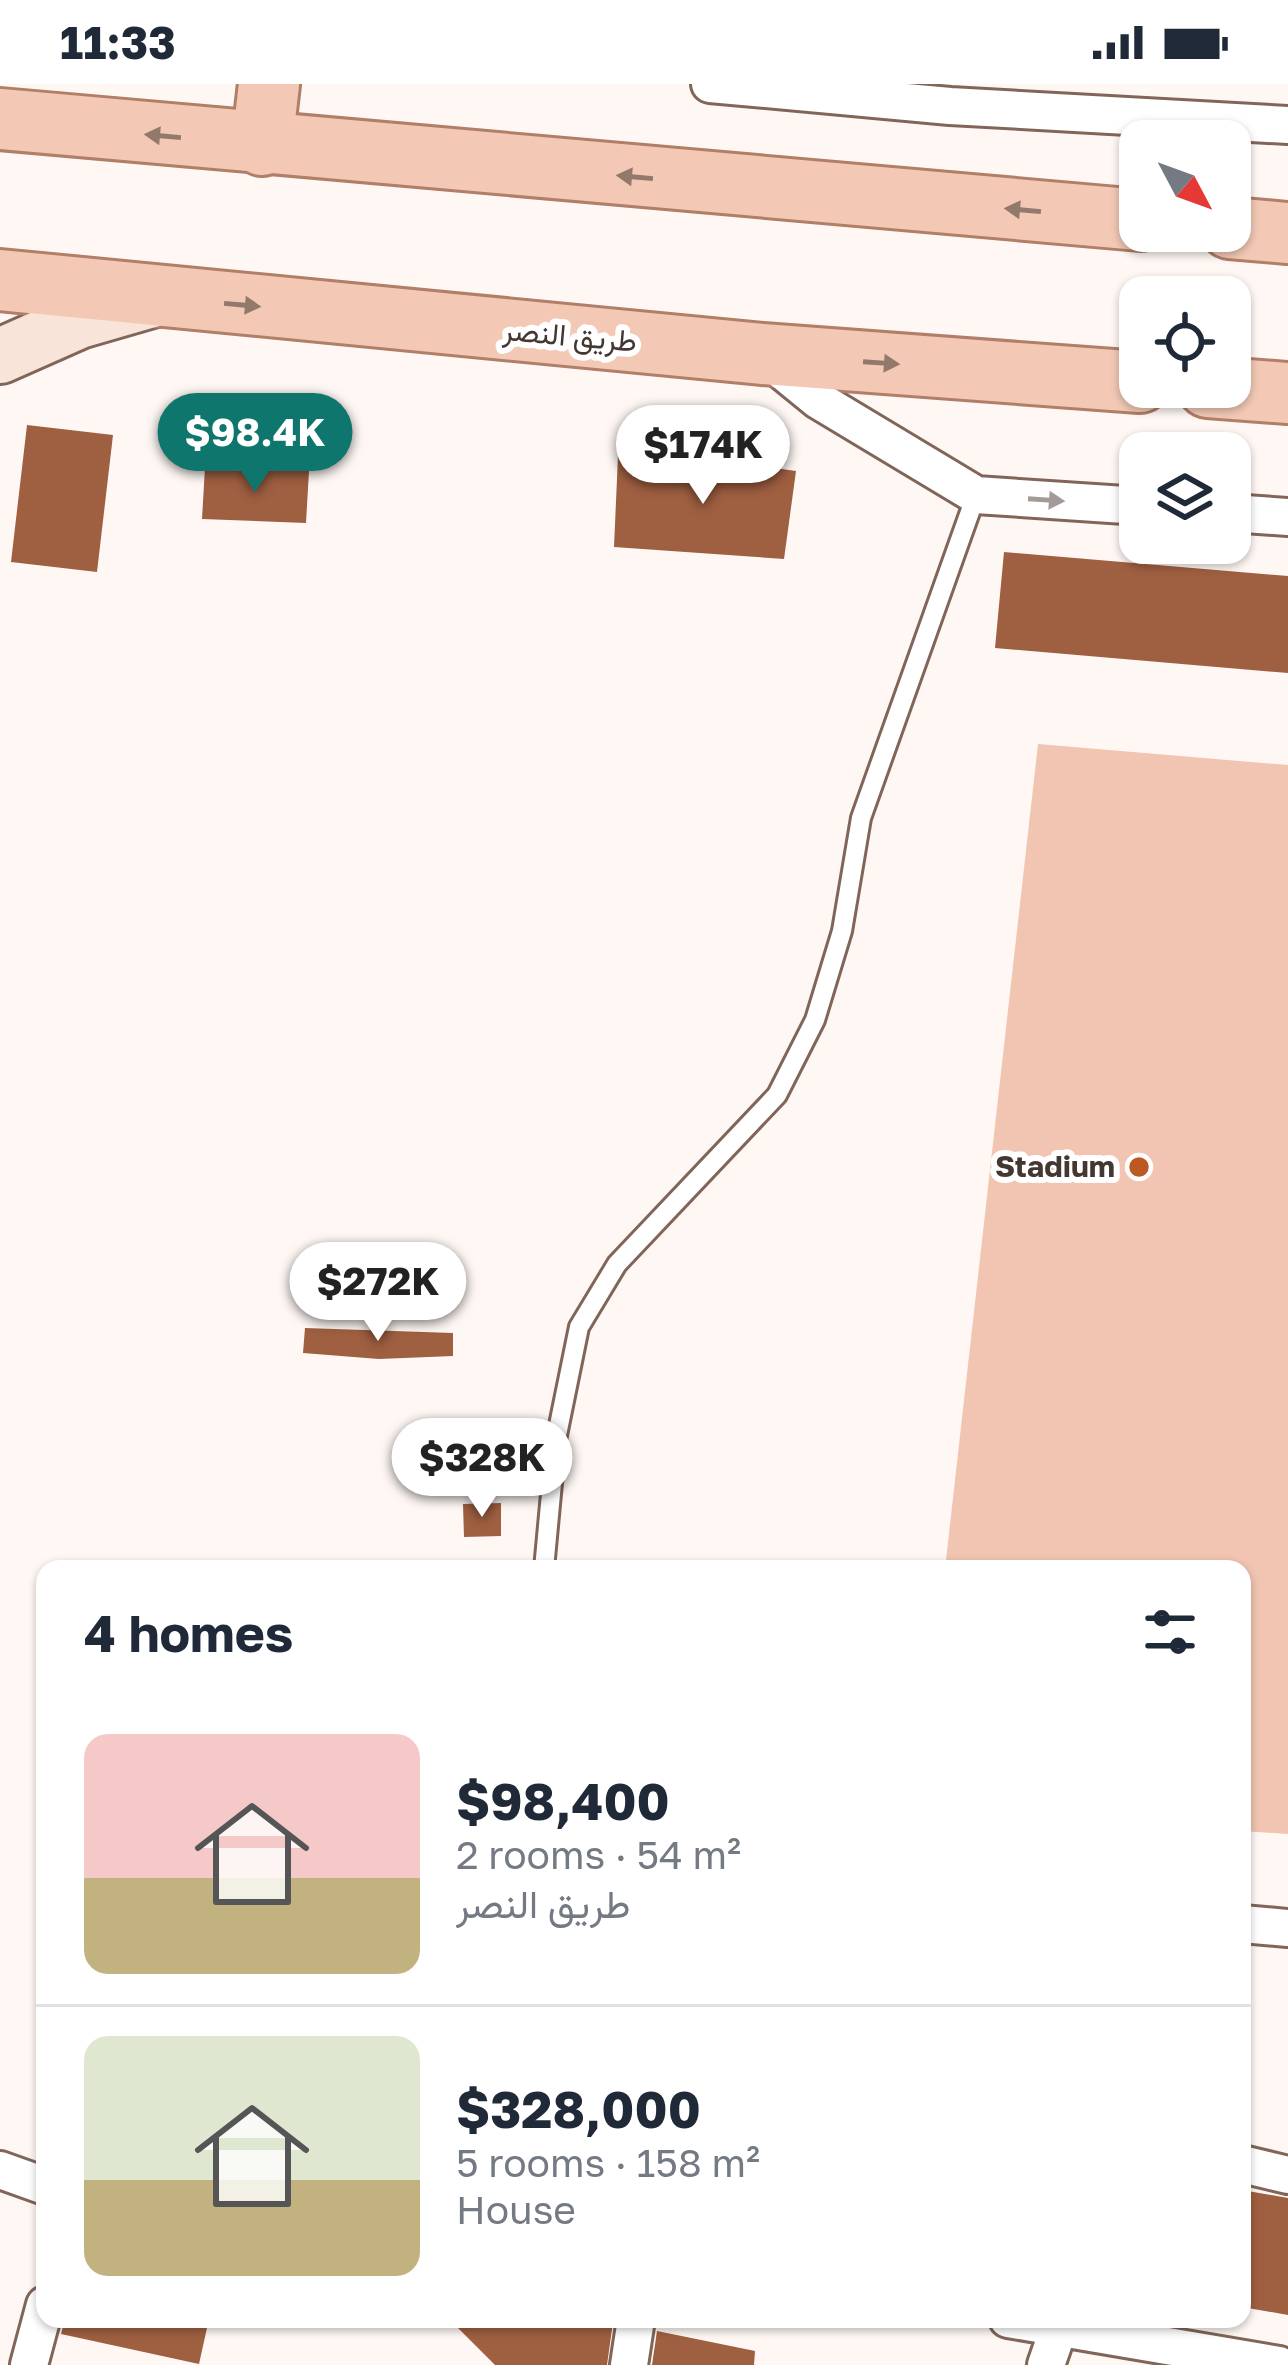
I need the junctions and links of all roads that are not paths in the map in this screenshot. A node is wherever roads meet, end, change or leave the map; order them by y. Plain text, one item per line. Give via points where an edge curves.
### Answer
1 (269, 84) edge
2 (732, 85) edge
3 (951, 95) edge
4 (1185, 101) edge
5 (0, 119) edge
6 (1288, 125) edge
7 (262, 145) junction
8 (1119, 218) edge
9 (1251, 230) edge
10 (1288, 233) edge
11 (0, 280) edge
12 (160, 298) junction
13 (761, 354) junction
14 (0, 356) edge
15 (1119, 380) edge
16 (1251, 390) edge
17 (1288, 393) edge
18 (976, 495) junction
19 (1119, 505) edge
20 (1251, 514) edge
21 (1288, 517) edge
22 (545, 1560) edge
23 (1251, 1925) edge
24 (1288, 1928) edge
25 (1251, 2166) edge
26 (0, 2170) edge
27 (1288, 2174) edge
28 (36, 2183) edge
29 (40, 2328) edge
30 (635, 2328) edge
31 (1059, 2328) edge
32 (1087, 2328) edge
33 (33, 2364) edge
34 (629, 2365) edge
35 (1046, 2365) edge
36 (1279, 2365) edge

1 - 7 main road
2 - 3 street
3 - 4 street
4 - 6 street
7 -> 5 main road
8 -> 7 main road
9 - 10 main road
11 - 12 main road, طريق النصر
12 -> 13 main road, طريق النصر
12 - 14 main road
13 -> 15 main road, طريق النصر
13 - 18 street via 818,400
16 - 17 main road
18 -> 19 street
18 - 22 lane via 860,818 842,931 815,1019 777,1095 617,1264 579,1327 556,1440
20 - 21 street
23 - 24 street
25 - 27 street
26 - 28 street
29 - 33 street
30 - 34 street
31 - 35 street
32 - 36 street

